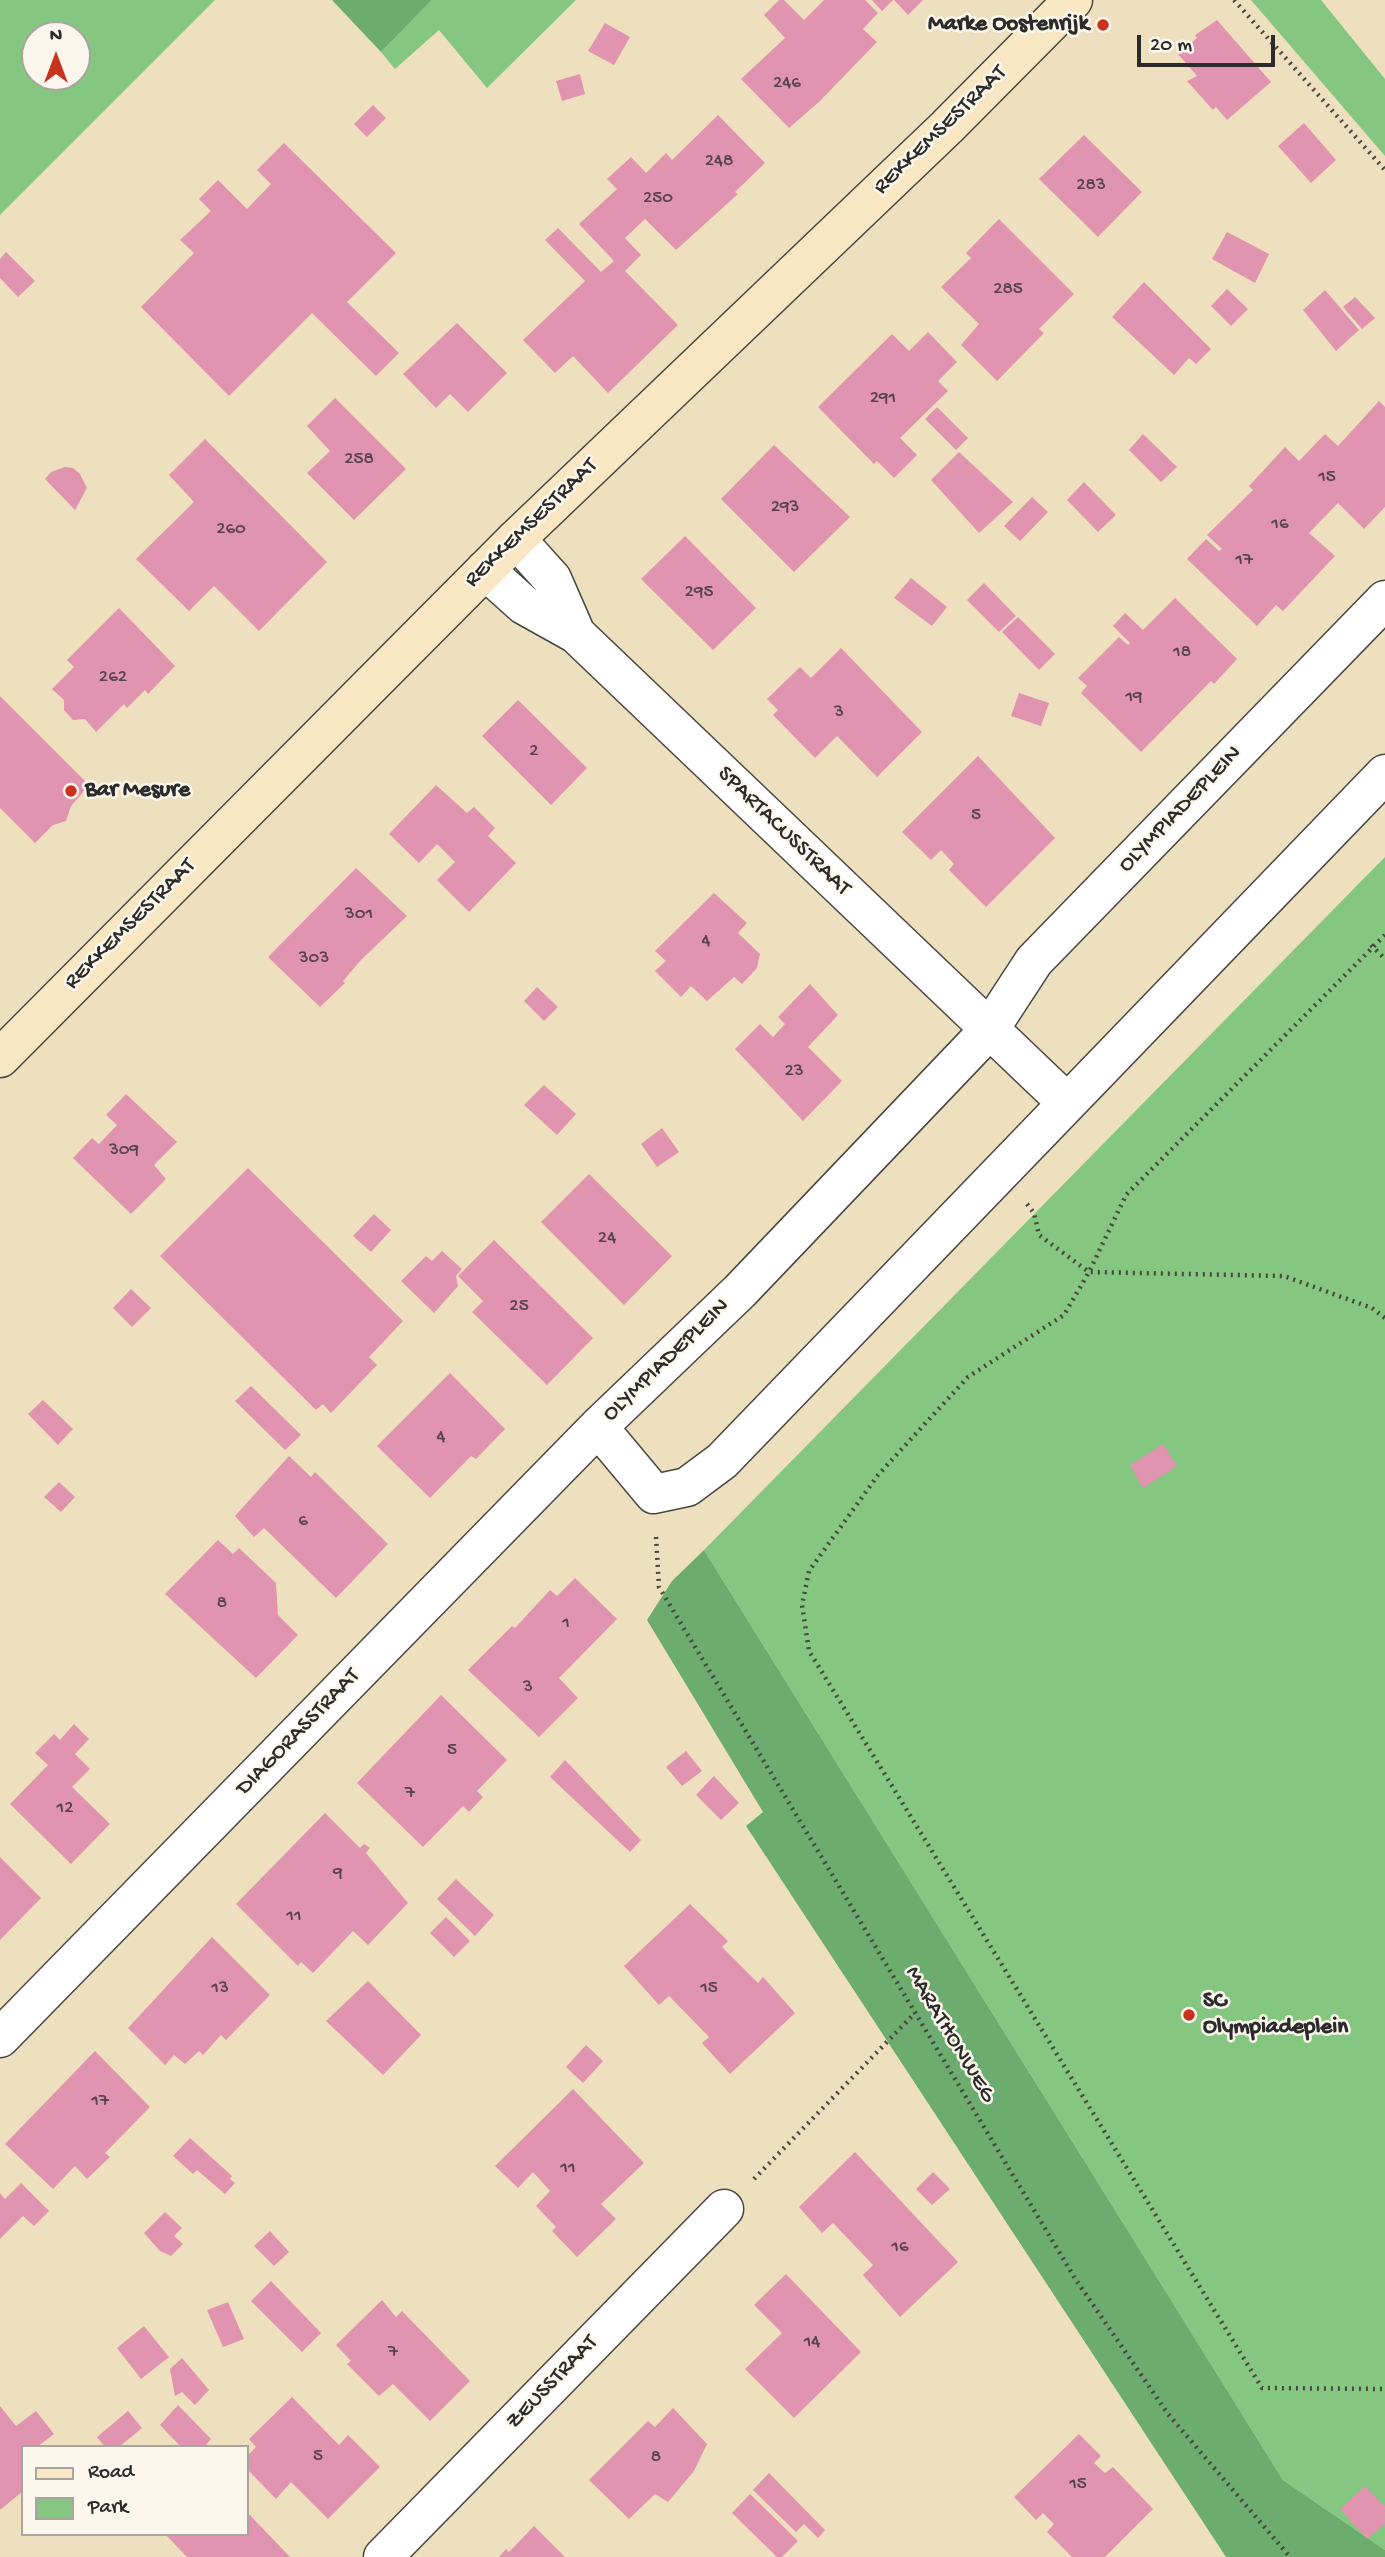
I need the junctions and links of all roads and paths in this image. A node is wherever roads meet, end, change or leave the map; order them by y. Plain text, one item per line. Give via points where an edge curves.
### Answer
1 (1073, 0) edge
2 (1234, 0) edge
3 (1385, 170) edge
4 (516, 539) junction
5 (485, 570) junction
6 (1385, 600) edge
7 (576, 634) junction
8 (1385, 774) edge
9 (1385, 935) edge
10 (1371, 945) junction
11 (1385, 959) edge
12 (989, 1030) junction
13 (0, 1058) edge
14 (1066, 1102) junction
15 (1001, 1169) junction
16 (1089, 1272) junction
17 (1385, 1318) edge
18 (598, 1427) junction
19 (654, 1494) junction
20 (915, 2013) junction
21 (0, 2038) edge
22 (724, 2209) joint
23 (1385, 2389) edge
24 (383, 2557) edge
25 (1290, 2557) edge

1 - 4 street, REKKEMSESTRAAT via 947,127
2 - 3 path
4 - 5 street, REKKEMSESTRAAT
4 - 7 street, SPARTACUSSTRAAT via 552,579
5 - 7 street, SPARTACUSSTRAAT via 524,605
5 - 13 street, REKKEMSESTRAAT
6 - 12 street, OLYMPIADEPLEIN via 1034,961
7 - 12 street, SPARTACUSSTRAAT
8 - 14 street
9 - 10 path
10 - 11 path
10 - 16 path via 1126,1195
12 - 14 street
12 - 18 street, OLYMPIADEPLEIN via 740,1291
14 - 15 street
15 - 16 path via 1034,1213 1039,1235
15 - 19 street via 722,1461 687,1487
16 - 17 path via 1284,1276 1372,1308
16 - 23 path via 1064,1315 968,1377 878,1475 809,1571 802,1605 809,1651 1262,2388
18 - 19 street, OLYMPIADEPLEIN
18 - 21 street, DIAGORASSTRAAT
19 - 20 path, MARATHONWEG via 659,1587
20 - 22 path
20 - 25 path, MARATHONWEG via 1083,2292 1168,2414
22 - 24 street, ZEUSSTRAAT

